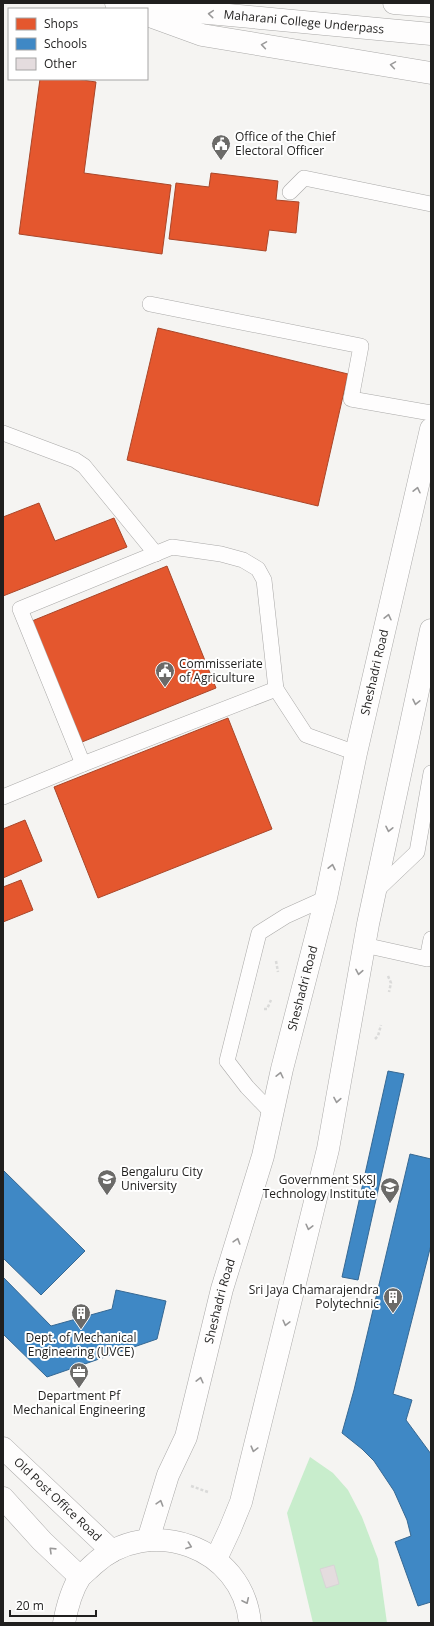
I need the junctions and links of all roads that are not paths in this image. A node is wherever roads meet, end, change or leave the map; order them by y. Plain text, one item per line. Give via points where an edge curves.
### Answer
1 (116, 3) edge
2 (130, 3) edge
3 (394, 3) edge
4 (431, 6) edge
5 (129, 8) edge
6 (148, 15) edge
7 (431, 34) edge
8 (431, 72) edge
9 (290, 192) dead end
10 (431, 204) edge
11 (150, 304) dead end
12 (431, 413) edge
13 (431, 429) edge
14 (3, 433) edge
15 (156, 554) junction
16 (431, 630) edge
17 (428, 666) edge
18 (276, 689) junction
19 (356, 753) junction
20 (83, 764) junction
21 (431, 773) edge
22 (3, 797) edge
23 (375, 892) junction
24 (326, 898) junction
25 (431, 939) edge
26 (364, 945) junction
27 (272, 1113) junction
28 (3, 1448) edge
29 (3, 1498) edge
30 (148, 1540) junction
31 (112, 1551) junction
32 (216, 1559) junction
33 (80, 1577) junction
34 (64, 1623) edge
35 (250, 1623) edge

1 - 5 main road
7 -> 2 main road, Maharani College Underpass via 186,11
3 - 4 main road
8 -> 6 main road via 202,35
9 - 10 lane via 304,178
11 - 12 lane via 361,346 351,399
19 -> 13 main road, Sheshadri Road
14 - 15 lane via 75,460 84,466
15 - 18 lane via 172,547 221,554 243,560 258,569 264,580
15 - 20 lane via 20,609
16 - 17 main road
17 -> 23 main road
18 - 19 lane via 306,735
18 - 20 lane
24 -> 19 main road, Sheshadri Road
20 - 22 lane
21 - 23 lane via 417,852
23 - 26 main road
27 -> 24 main road, Sheshadri Road
24 - 27 lane via 286,916 259,933 227,1061
25 - 26 lane via 427,959
26 -> 32 main road via 328,1149 241,1502
30 -> 27 main road, Sheshadri Road via 168,1475 186,1437 222,1289 263,1156
28 - 31 main road, Old Post Office Road
33 -> 29 main road via 42,1541
30 - 31 main road via 130,1542
30 -> 32 main road via 160,1539 190,1544
31 - 33 main road
32 -> 35 main road via 236,1581 249,1608
33 - 34 main road via 68,1602

